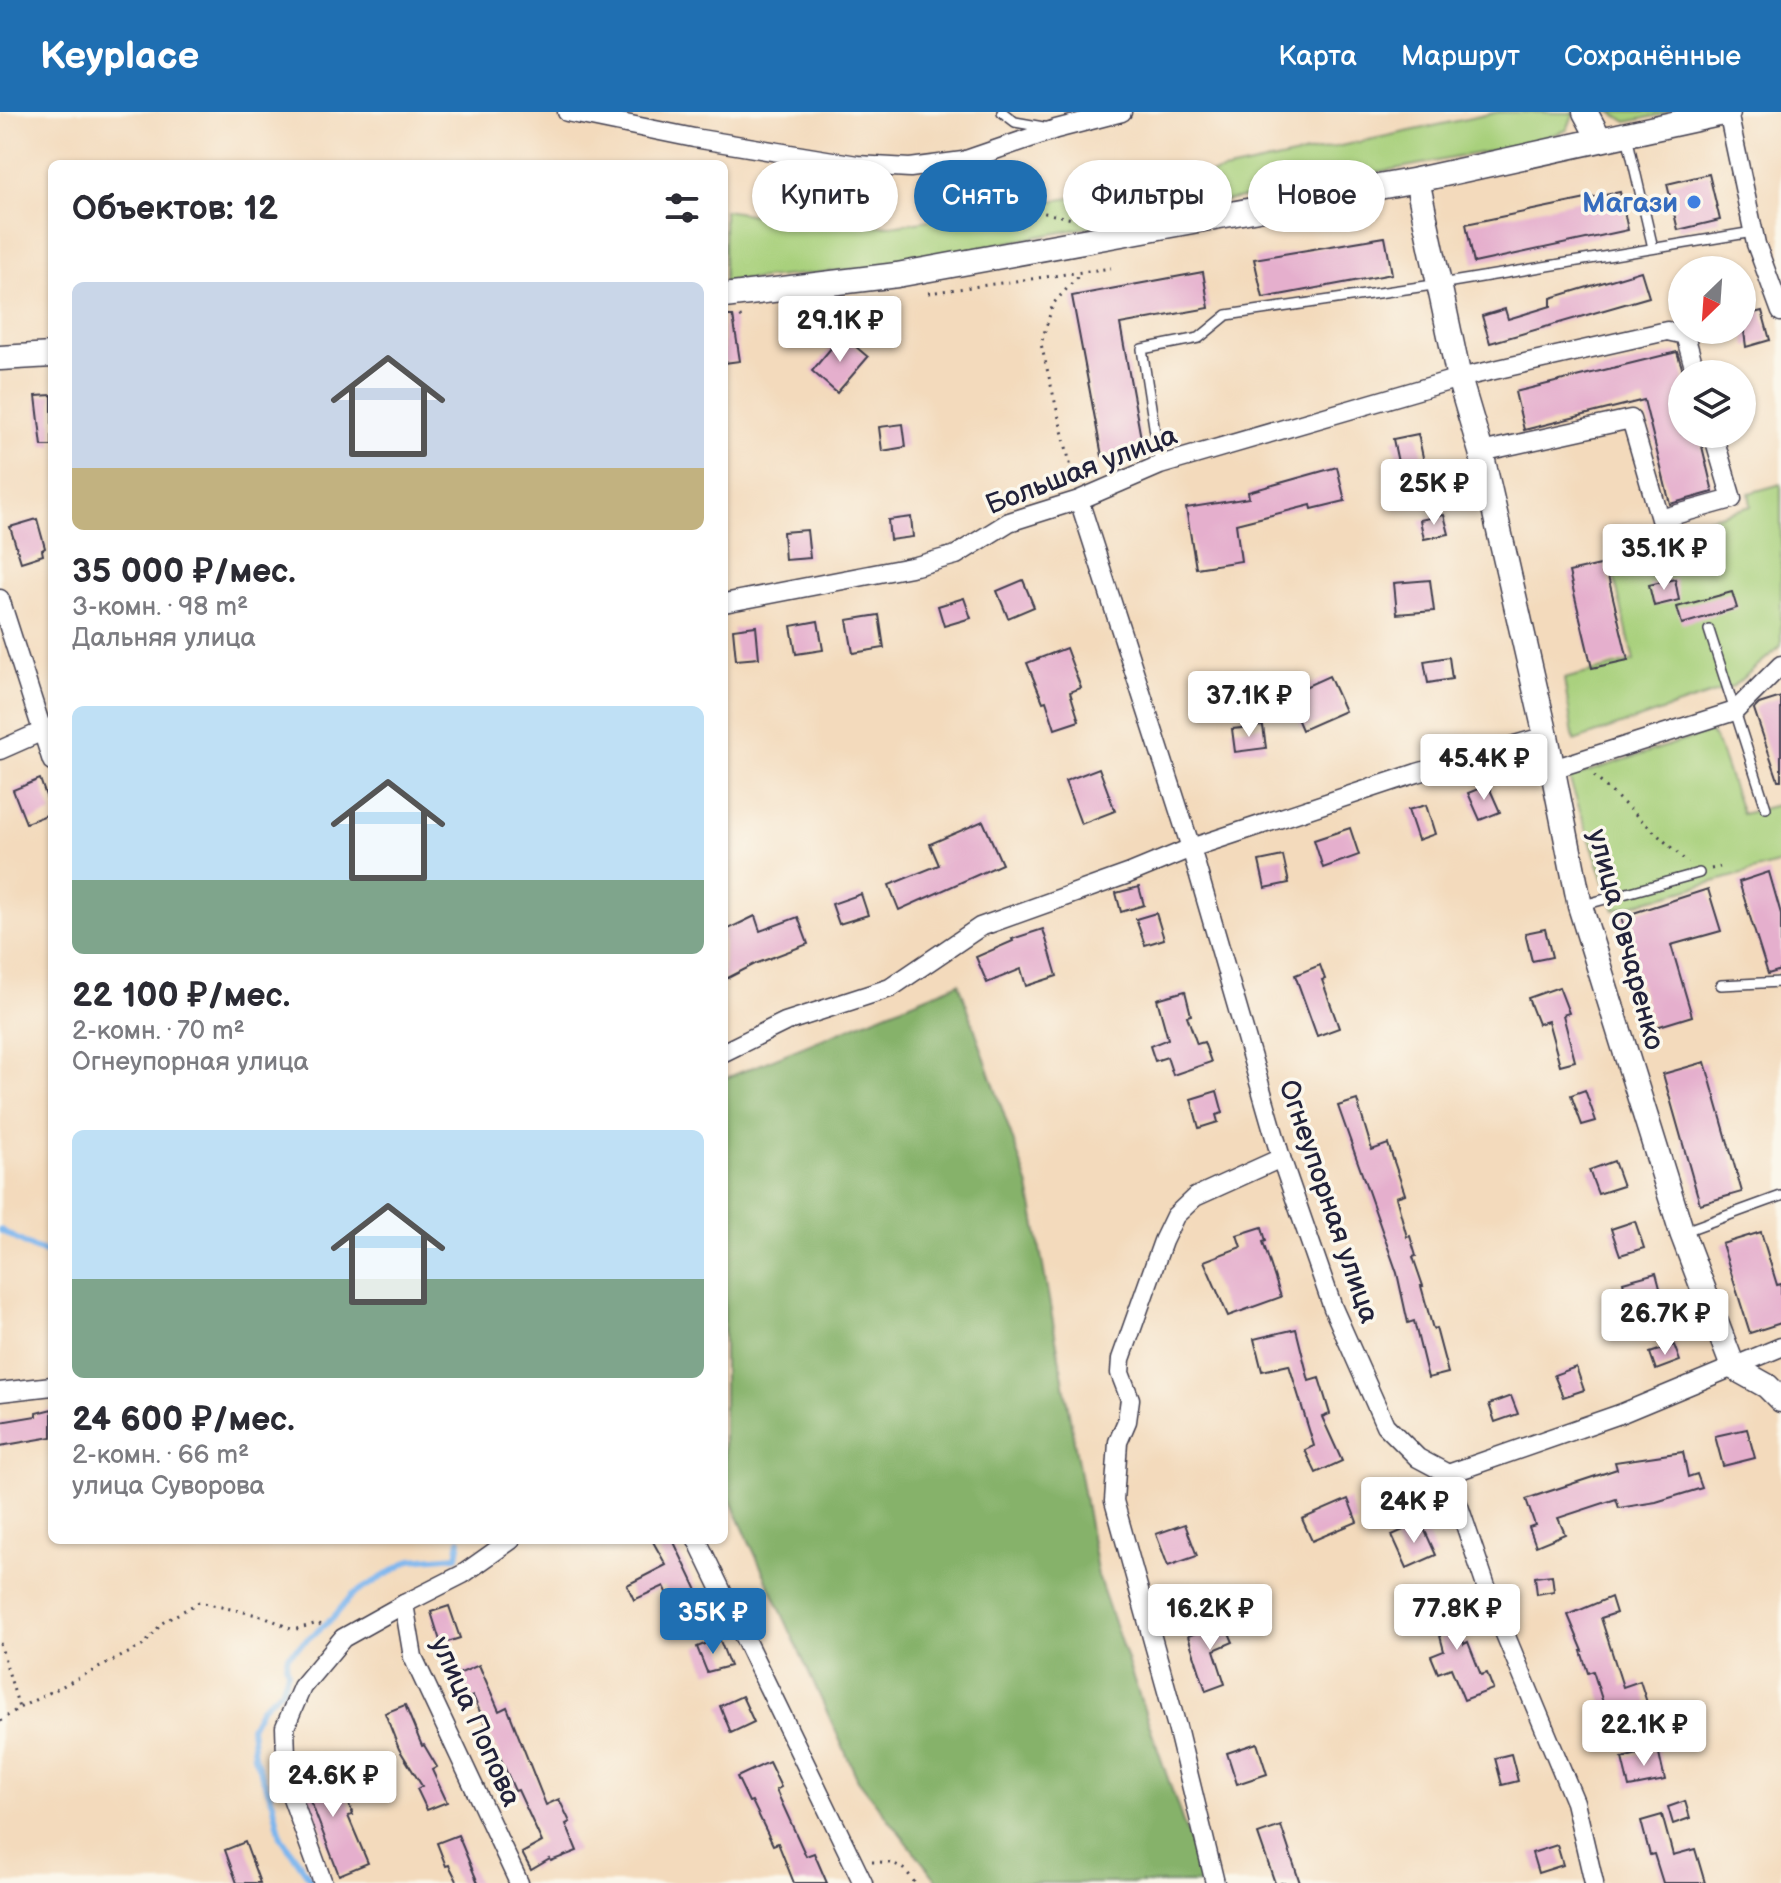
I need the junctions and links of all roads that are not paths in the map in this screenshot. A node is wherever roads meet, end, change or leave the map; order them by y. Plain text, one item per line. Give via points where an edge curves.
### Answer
1 (567, 112) edge
2 (1002, 112) edge
3 (1122, 112) edge
4 (1585, 112) edge
5 (1728, 112) edge
6 (1056, 129) junction
7 (1627, 133) junction
8 (1599, 138) junction
9 (1417, 180) junction
10 (1753, 232) junction
11 (1653, 248) junction
12 (1440, 284) junction
13 (728, 296) edge
14 (1781, 312) edge
15 (48, 355) edge
16 (0, 358) edge
17 (1692, 360) edge
18 (1459, 378) junction
19 (1717, 448) edge
20 (1481, 452) junction
21 (1160, 465) junction
22 (1079, 500) junction
23 (0, 599) edge
24 (728, 602) edge
25 (1709, 630) dead end
26 (1781, 665) edge
27 (1735, 711) junction
28 (47, 729) edge
29 (1546, 736) junction
30 (0, 750) edge
31 (1553, 769) junction
32 (1766, 808) dead end
33 (1191, 848) junction
34 (1699, 873) road end
35 (1580, 906) junction
36 (1781, 982) edge
37 (1721, 985) dead end
38 (728, 1050) edge
39 (1281, 1158) junction
40 (1781, 1196) edge
41 (1682, 1233) junction
42 (1781, 1347) edge
43 (1733, 1367) junction
44 (48, 1386) edge
45 (0, 1392) edge
46 (1781, 1400) edge
47 (1448, 1474) junction
48 (504, 1544) edge
49 (699, 1544) edge
50 (404, 1604) junction
51 (323, 1883) edge
52 (519, 1883) edge
53 (863, 1883) edge
54 (1215, 1883) edge
55 (1594, 1883) edge

1 - 6 street via 857,165 910,168 963,161
2 - 6 lane via 1015,122
3 - 6 street
4 - 8 street
5 - 7 street
5 - 10 street
7 - 8 street
7 - 11 lane
8 - 9 street
9 - 12 street, улица Овчаренко
9 - 13 street via 897,275
10 - 11 lane
10 - 14 street
11 - 12 lane
12 - 18 street, улица Овчаренко
12 - 21 lane via 1227,315 1199,338 1142,349
15 - 16 street
17 - 18 street, Большая улица via 1685,335 1667,331
18 - 20 street, улица Овчаренко
18 - 21 street, Большая улица
19 - 20 street via 1732,499 1660,519 1631,419
20 - 29 street, улица Овчаренко
21 - 22 street, Большая улица
22 - 24 street, Большая улица via 1009,522 943,559
22 - 33 street, Огнеупорная улица
23 - 28 street
25 - 27 lane
26 - 27 street
27 - 31 street
27 - 32 lane
28 - 30 street
29 - 31 street, улица Овчаренко
29 - 33 street
31 - 35 street, улица Овчаренко
33 - 38 street via 980,927 890,988 785,1022
33 - 39 street, Огнеупорная улица
34 - 35 lane
35 - 41 street, улица Овчаренко
36 - 37 lane
39 - 47 street, Огнеупорная улица via 1333,1308 1385,1425 1418,1458
39 - 54 street via 1195,1197 1175,1216 1121,1359 1120,1373 1130,1399 1118,1442 1114,1501
40 - 41 lane
41 - 43 street, улица Овчаренко
42 - 43 street
43 - 46 street
43 - 47 street via 1620,1414
44 - 45 street
47 - 55 street via 1490,1598 1575,1802
48 - 50 street via 463,1574
49 - 53 street
50 - 51 street via 343,1638 302,1687 285,1727 287,1784
50 - 52 street, улица Попова via 413,1657

